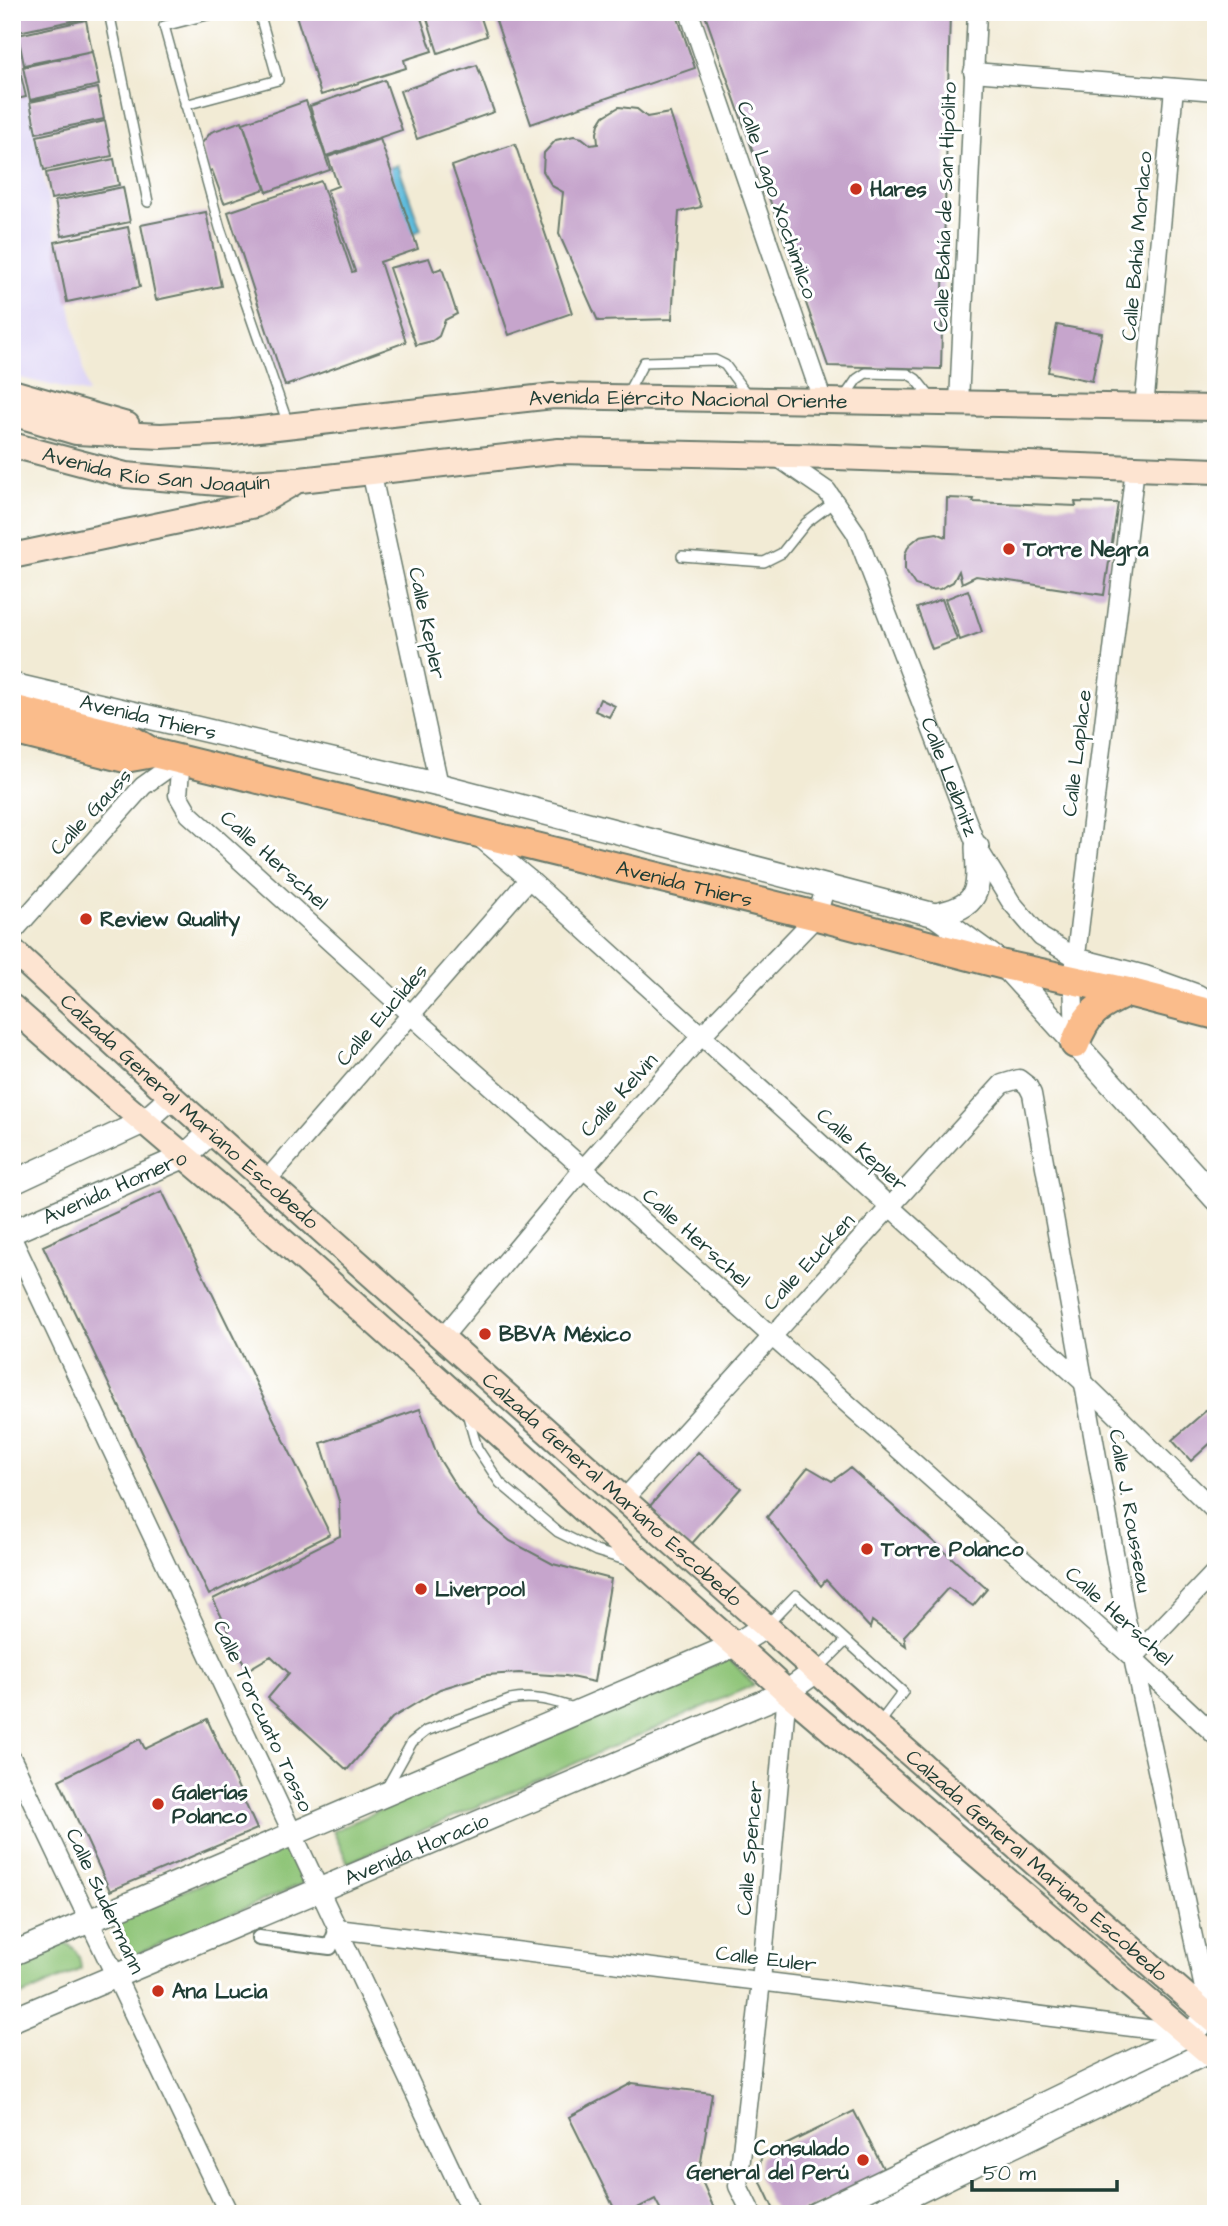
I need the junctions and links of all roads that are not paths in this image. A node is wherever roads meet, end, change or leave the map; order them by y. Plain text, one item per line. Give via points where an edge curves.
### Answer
1 (109, 12) edge
2 (219, 12) edge
3 (259, 12) edge
4 (689, 12) edge
5 (977, 12) edge
6 (973, 72) junction
7 (1174, 88) junction
8 (1216, 91) edge
9 (185, 105) junction
10 (148, 202) dead end
11 (12, 391) edge
12 (625, 398) junction
13 (751, 400) junction
14 (832, 402) junction
15 (947, 403) junction
16 (1144, 408) junction
17 (1216, 408) edge
18 (12, 414) edge
19 (289, 426) junction
20 (161, 436) junction
21 (12, 445) edge
22 (776, 456) junction
23 (1135, 468) junction
24 (371, 471) junction
25 (1216, 471) edge
26 (300, 480) junction
27 (834, 502) junction
28 (682, 555) dead end
29 (12, 556) edge
30 (12, 685) edge
31 (12, 709) edge
32 (12, 730) edge
33 (153, 753) junction
34 (181, 759) junction
35 (439, 785) junction
36 (471, 830) junction
37 (977, 847) junction
38 (529, 879) junction
39 (826, 885) junction
40 (935, 915) junction
41 (817, 916) junction
42 (12, 933) edge
43 (12, 950) edge
44 (1004, 965) junction
45 (1074, 968) junction
46 (1128, 992) junction
47 (1216, 1005) edge
48 (12, 1007) edge
49 (1216, 1015) edge
50 (412, 1016) junction
51 (702, 1035) junction
52 (1075, 1044) junction
53 (1032, 1094) joint
54 (172, 1097) junction
55 (145, 1121) junction
56 (212, 1131) junction
57 (185, 1156) junction
58 (584, 1168) junction
59 (267, 1180) junction
60 (12, 1183) edge
61 (1216, 1199) edge
62 (891, 1206) junction
63 (12, 1232) edge
64 (12, 1238) edge
65 (772, 1336) junction
66 (443, 1337) junction
67 (1083, 1382) junction
68 (463, 1402) junction
69 (624, 1499) junction
70 (1216, 1511) edge
71 (645, 1566) junction
72 (1216, 1571) edge
73 (766, 1626) junction
74 (846, 1640) junction
75 (737, 1644) junction
76 (1133, 1657) junction
77 (816, 1671) junction
78 (787, 1692) junction
79 (581, 1711) junction
80 (878, 1726) junction
81 (1216, 1736) edge
82 (12, 1759) edge
83 (383, 1796) junction
84 (294, 1834) junction
85 (320, 1890) junction
86 (89, 1921) junction
87 (337, 1929) junction
88 (259, 1938) dead end
89 (12, 1954) edge
90 (115, 1976) junction
91 (761, 1981) junction
92 (1214, 2016) edge
93 (12, 2020) edge
94 (1189, 2034) junction
95 (1213, 2053) edge
96 (229, 2214) edge
97 (472, 2214) edge
98 (752, 2214) edge
99 (816, 2214) edge
100 (872, 2214) edge

1 - 10 lane
2 - 9 lane via 164,26
3 - 9 lane via 278,80
4 - 14 street, Calle Lago Xochimilco
5 - 6 street, Calle Bahía de San Hipólito
6 - 7 street
6 - 15 street, Calle Bahía de San Hipólito
7 - 8 street
7 - 16 street, Calle Bahía Morlaco
9 - 19 lane via 220,228
11 - 20 main road
12 - 13 main road, Avenida Ejército Nacional Oriente
12 - 13 lane via 644,362 715,360
12 - 19 main road, Avenida Ejército Nacional Oriente via 553,396
13 - 14 main road, Avenida Ejército Nacional Oriente
14 - 15 main road, Avenida Ejército Nacional Oriente
15 - 16 main road, Avenida Ejército Nacional Oriente
16 - 17 main road, Avenida Ejército Nacional Oriente
18 - 20 main road, Avenida Río San Joaquín via 76,432
19 - 20 main road, Avenida Ejército Nacional Oriente
21 - 26 main road, Avenida Río San Joaquín via 127,475 230,484
22 - 23 main road
22 - 24 main road via 559,451
22 - 27 street, Calle Leibnitz via 827,491
23 - 25 main road
23 - 45 street, Calle Laplace
24 - 26 main road
24 - 35 street, Calle Kepler
26 - 29 main road via 255,505
27 - 28 lane via 806,523 782,553 764,562
27 - 37 street, Calle Leibnitz via 856,533
30 - 35 street, Avenida Thiers
31 - 33 main road via 128,738
32 - 33 main road via 125,758
33 - 34 main road, Avenida Thiers
34 - 36 main road, Avenida Thiers
34 - 42 street, Calle Gauss via 143,786
34 - 50 street, Calle Herschel via 178,795 189,814
35 - 39 street, Avenida Thiers
36 - 38 street, Calle Kepler
36 - 41 main road, Avenida Thiers
37 - 40 street via 978,878 972,898 957,911
37 - 45 street, Calle Leibnitz via 1011,902
38 - 50 street, Calle Euclides
38 - 51 street, Calle Kepler
39 - 40 street, Avenida Thiers
39 - 41 street, Calle Kelvin
40 - 44 street
41 - 44 main road, Avenida Thiers
41 - 51 street, Calle Kelvin
43 - 54 main road, Calzada General Mariano Escobedo
44 - 45 main road, Avenida Thiers
44 - 52 street
45 - 46 main road, Avenida Thiers
45 - 47 street, Calle Leibnitz via 1145,975
45 - 52 street, Calle Laplace
46 - 49 main road, Avenida Thiers
46 - 52 main road via 1091,1013
48 - 55 main road, Calzada General Mariano Escobedo
50 - 58 street, Calle Herschel
50 - 59 street, Calle Euclides
51 - 58 street, Calle Kelvin
51 - 62 street, Calle Kepler
52 - 61 street
53 - 62 street, Calle Eucken via 1019,1079 1002,1084
53 - 67 street, Calle J. Rousseau
54 - 55 street
54 - 56 main road, Calzada General Mariano Escobedo
55 - 57 main road, Calzada General Mariano Escobedo
55 - 60 street
56 - 57 street, Avenida Homero
56 - 59 main road, Calzada General Mariano Escobedo
57 - 63 street, Avenida Homero
57 - 68 main road, Calzada General Mariano Escobedo
58 - 65 street, Calle Herschel
58 - 66 street, Calle Kelvin
59 - 66 main road, Calzada General Mariano Escobedo
62 - 65 street, Calle Eucken
62 - 67 street, Calle Kepler
64 - 84 street, Calle Torcuato Tasso
65 - 69 street, Calle Eucken
65 - 76 street, Calle Herschel
66 - 69 main road, Calzada General Mariano Escobedo
67 - 70 street, Calle Kepler
67 - 76 street, Calle J. Rousseau
68 - 71 main road, Calzada General Mariano Escobedo
68 - 71 lane via 477,1448 500,1483 558,1532 596,1551
69 - 73 main road, Calzada General Mariano Escobedo
71 - 75 main road, Calzada General Mariano Escobedo
72 - 76 street
73 - 74 lane via 796,1595
73 - 75 street
73 - 77 main road, Calzada General Mariano Escobedo
74 - 77 lane
74 - 80 lane via 903,1692
75 - 78 main road, Calzada General Mariano Escobedo
75 - 79 street
76 - 81 street, Calle Herschel
76 - 92 street, Calle J. Rousseau
77 - 78 street, Avenida Horacio
77 - 80 main road, Calzada General Mariano Escobedo
78 - 85 street, Avenida Horacio
78 - 91 street, Calle Spencer
78 - 94 main road, Calzada General Mariano Escobedo
79 - 83 street
79 - 83 lane via 555,1701 524,1697 426,1731 412,1742
80 - 92 main road, Calzada General Mariano Escobedo
82 - 86 street, Calle Sudermann
83 - 84 street
84 - 85 street, Calle Torcuato Tasso
84 - 86 street
85 - 87 street, Calle Torcuato Tasso
85 - 90 street, Avenida Horacio
86 - 89 street
86 - 90 street, Calle Sudermann
87 - 88 street via 330,1947
87 - 91 street, Calle Euler
87 - 97 street, Calle Torcuato Tasso
90 - 93 street, Avenida Horacio
90 - 96 street, Calle Sudermann
91 - 94 street, Calle Euler
91 - 98 street, Calle Spencer via 738,2186
92 - 94 street
94 - 95 main road, Calzada General Mariano Escobedo
94 - 99 street
95 - 100 street

